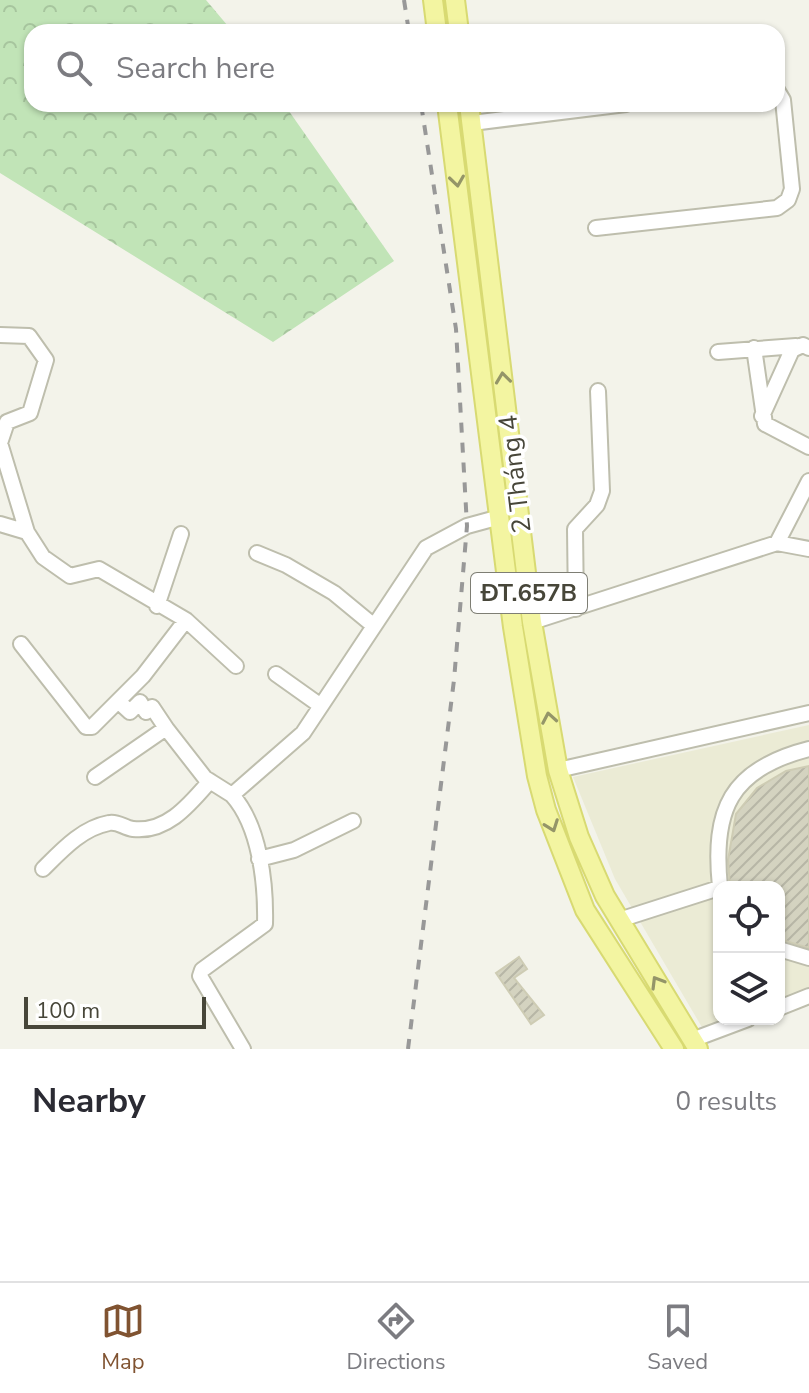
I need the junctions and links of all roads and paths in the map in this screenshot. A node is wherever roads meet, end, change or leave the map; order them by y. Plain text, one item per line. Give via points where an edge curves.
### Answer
1 (433, 0) edge
2 (455, 0) edge
3 (436, 24) edge
4 (458, 24) edge
5 (448, 112) edge
6 (470, 112) edge
7 (561, 112) edge
8 (784, 112) edge
9 (472, 123) junction
10 (450, 126) junction
11 (596, 228) dead end
12 (492, 290) junction
13 (472, 292) junction
14 (0, 335) edge
15 (803, 347) edge
16 (754, 348) junction
17 (718, 352) dead end
18 (598, 391) dead end
19 (762, 417) junction
20 (809, 447) edge
21 (809, 481) edge
22 (500, 517) junction
23 (0, 524) edge
24 (27, 532) junction
25 (181, 534) dead end
26 (777, 543) junction
27 (809, 549) edge
28 (257, 553) dead end
29 (157, 606) junction
30 (576, 609) junction
31 (186, 620) junction
32 (532, 622) junction
33 (374, 626) junction
34 (513, 627) junction
35 (21, 644) dead end
36 (236, 666) dead end
37 (276, 674) dead end
38 (118, 701) junction
39 (321, 706) junction
40 (809, 713) edge
41 (166, 728) junction
42 (809, 749) edge
43 (558, 770) junction
44 (537, 776) junction
45 (95, 777) dead end
46 (210, 781) junction
47 (232, 795) junction
48 (353, 821) dead end
49 (259, 859) junction
50 (43, 869) dead end
51 (719, 881) edge
52 (713, 890) edge
53 (619, 920) junction
54 (597, 930) junction
55 (785, 951) edge
56 (809, 958) edge
57 (809, 996) edge
58 (785, 1006) edge
59 (735, 1025) edge
60 (695, 1044) edge
61 (243, 1049) edge
62 (674, 1049) edge

1 - 3 main road
2 - 4 main road
5 - 10 main road, 2 Tháng 4 / ĐT.657B
6 - 9 main road, 2 Tháng 4 / ĐT.657B
7 - 9 street
8 - 11 street via 792,189 777,208
9 - 10 main road
9 - 12 main road, 2 Tháng 4 / ĐT.657B
10 -> 13 main road, 2 Tháng 4 / ĐT.657B
12 - 13 main road
32 -> 12 main road, 2 Tháng 4 / ĐT.657B
13 - 22 main road, 2 Tháng 4 / ĐT.657B
14 - 24 street via 29,336 46,360 30,413 7,422 0,443
15 - 16 street
15 - 19 street
16 - 17 street
16 - 19 street
18 - 30 street via 602,491 597,505 575,529
19 - 20 street via 771,428
21 - 26 street
22 - 33 street via 467,526 426,548
22 - 34 main road, 2 Tháng 4 / ĐT.657B
23 - 24 street
24 - 29 street via 43,557 70,576 99,569
25 - 29 street
26 - 27 street
26 - 30 street
28 - 33 street via 334,593
29 - 31 street
30 - 32 street
31 - 36 street
31 - 38 street
32 - 34 main road
43 -> 32 main road, 2 Tháng 4 / ĐT.657B
33 - 39 street
34 - 44 main road, 2 Tháng 4 / ĐT.657B
35 - 38 street via 86,727
37 - 39 street
38 - 41 street via 130,712 140,702 146,712 152,707
39 - 47 street via 303,733
40 - 43 street
41 - 45 street
41 - 46 street
42 - 51 street via 776,758 746,779 725,809 716,845
43 - 44 main road
43 - 53 main road, 2 Tháng 4 / ĐT.657B via 579,837
44 -> 54 main road, 2 Tháng 4 / ĐT.657B via 568,869
46 - 47 street
46 - 50 street via 185,810 164,824 134,829 113,822 90,829
47 - 49 street via 246,813
48 - 49 street via 294,850
49 - 61 street via 265,924 200,976
52 - 53 street
53 - 54 main road
60 -> 53 main road, 2 Tháng 4 / ĐT.657B
54 - 62 main road, 2 Tháng 4 / ĐT.657B
55 - 56 street
57 - 58 street
59 - 60 street

